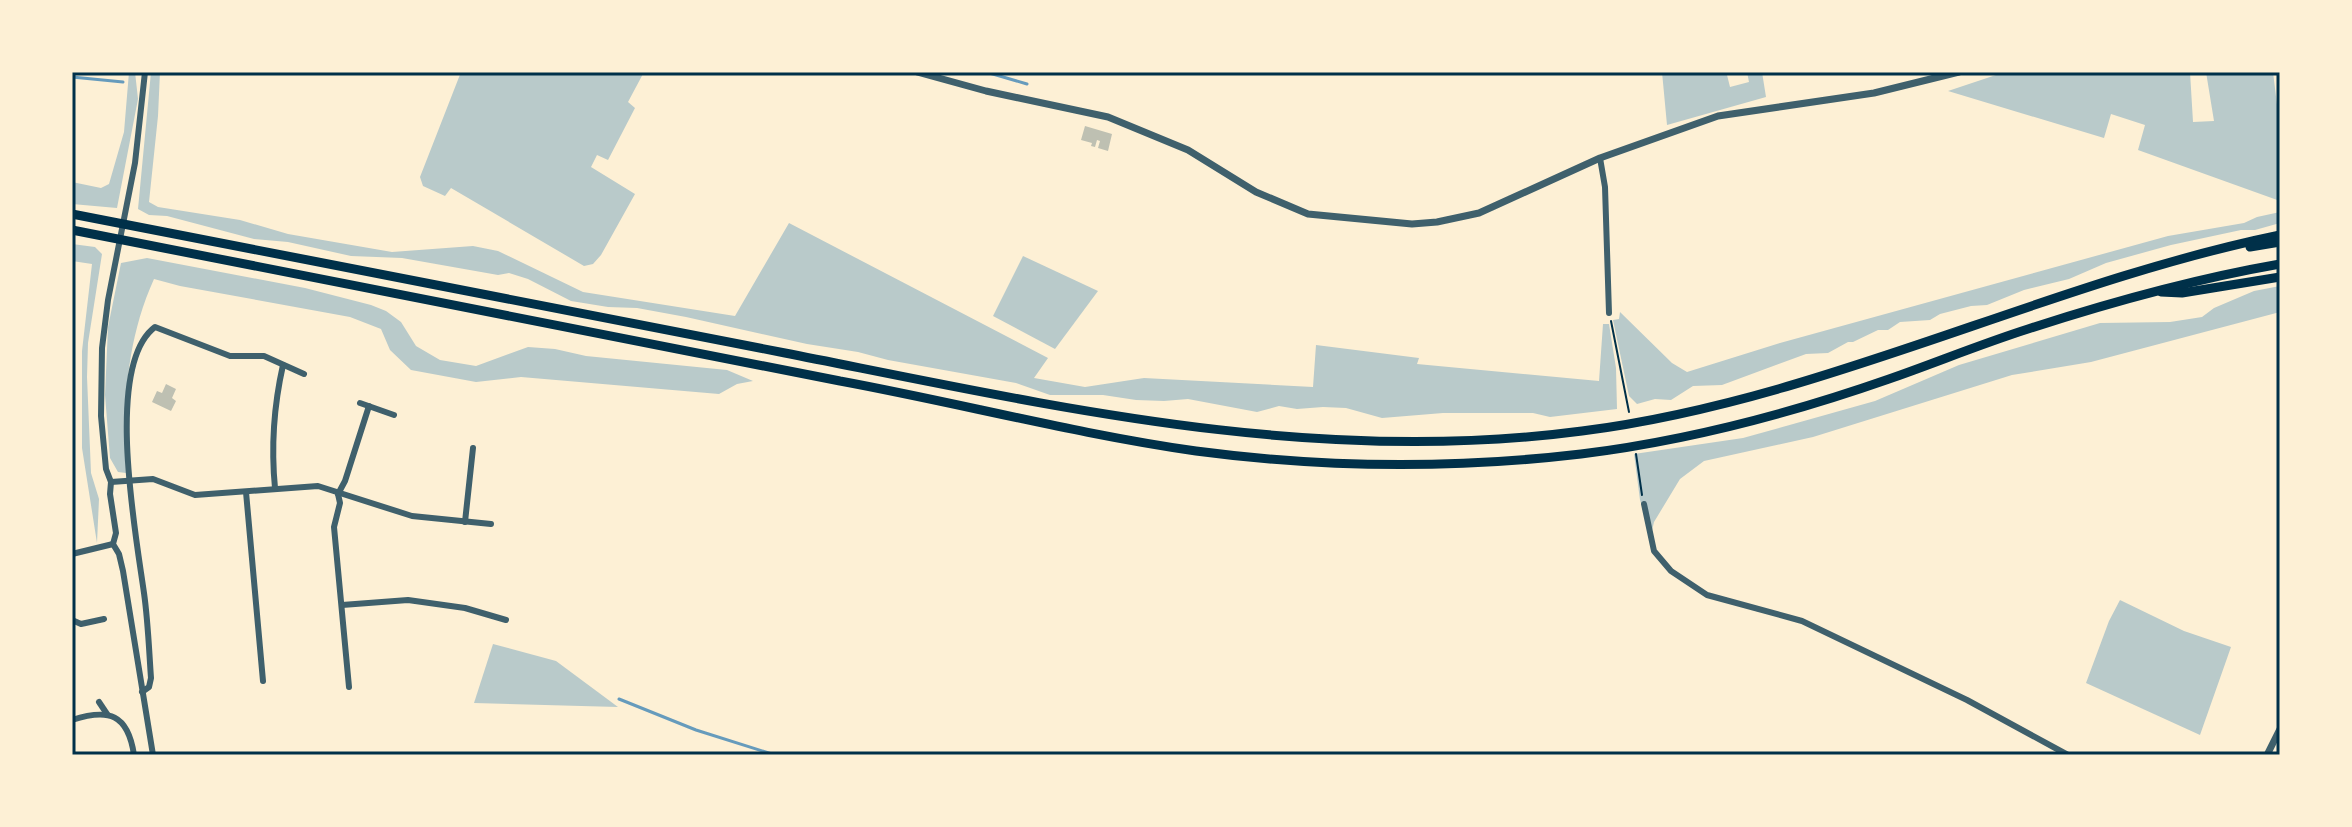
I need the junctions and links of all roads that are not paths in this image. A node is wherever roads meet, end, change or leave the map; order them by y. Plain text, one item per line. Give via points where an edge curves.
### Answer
1 (145, 72) edge
2 (917, 72) edge
3 (1959, 72) edge
4 (1600, 158) junction
5 (72, 214) edge
6 (72, 230) edge
7 (2280, 235) edge
8 (2280, 242) edge
9 (2280, 264) edge
10 (2141, 271) junction
11 (2280, 277) edge
12 (2150, 292) junction
13 (1609, 313) road end
14 (283, 365) junction
15 (304, 374) dead end
16 (360, 403) dead end
17 (369, 406) junction
18 (394, 415) dead end
19 (473, 448) dead end
20 (130, 480) junction
21 (111, 482) junction
22 (275, 488) junction
23 (246, 492) junction
24 (338, 494) junction
25 (1644, 504) dead end
26 (465, 522) junction
27 (491, 524) dead end
28 (113, 544) junction
29 (72, 554) edge
30 (342, 605) junction
31 (104, 619) dead end
32 (72, 620) edge
33 (506, 620) dead end
34 (263, 681) dead end
35 (349, 687) dead end
36 (142, 692) junction
37 (99, 702) dead end
38 (107, 714) junction
39 (72, 720) edge
40 (2280, 729) edge
41 (134, 755) edge
42 (153, 755) edge
43 (2068, 755) edge
44 (2267, 755) edge

1 - 21 street via 107,309 101,380 103,448
2 - 4 street via 1108,117 1188,150 1277,202 1308,214 1354,220 1412,224 1456,219
3 - 4 street via 1874,93 1718,116
4 - 13 street
5 - 10 highway via 1099,414 1250,435 1357,442 1467,442 1583,431 1724,405
6 - 12 highway via 1109,436 1251,457 1357,464 1459,464 1583,453 1733,427
7 - 10 highway
8 - 10 highway
9 - 12 highway
11 - 12 highway via 2182,293
14 - 15 street
14 - 20 street via 264,356 230,356 155,327 134,358 128,386
14 - 22 street via 272,460
16 - 17 street
17 - 18 street
17 - 24 street
19 - 26 street
20 - 21 street
20 - 23 street via 153,479 188,494
20 - 36 street via 151,678
21 - 28 street
22 - 23 street
22 - 24 street via 318,486
23 - 34 street
24 - 26 street via 412,516
24 - 30 street via 334,527
25 - 43 street via 1654,551 1671,571 1707,595 1802,621
26 - 27 street
28 - 29 street
28 - 36 street
30 - 33 street via 408,600
30 - 35 street
31 - 32 street via 81,624
36 - 42 street
37 - 38 street
38 - 39 street
38 - 41 street via 124,725
40 - 44 street

